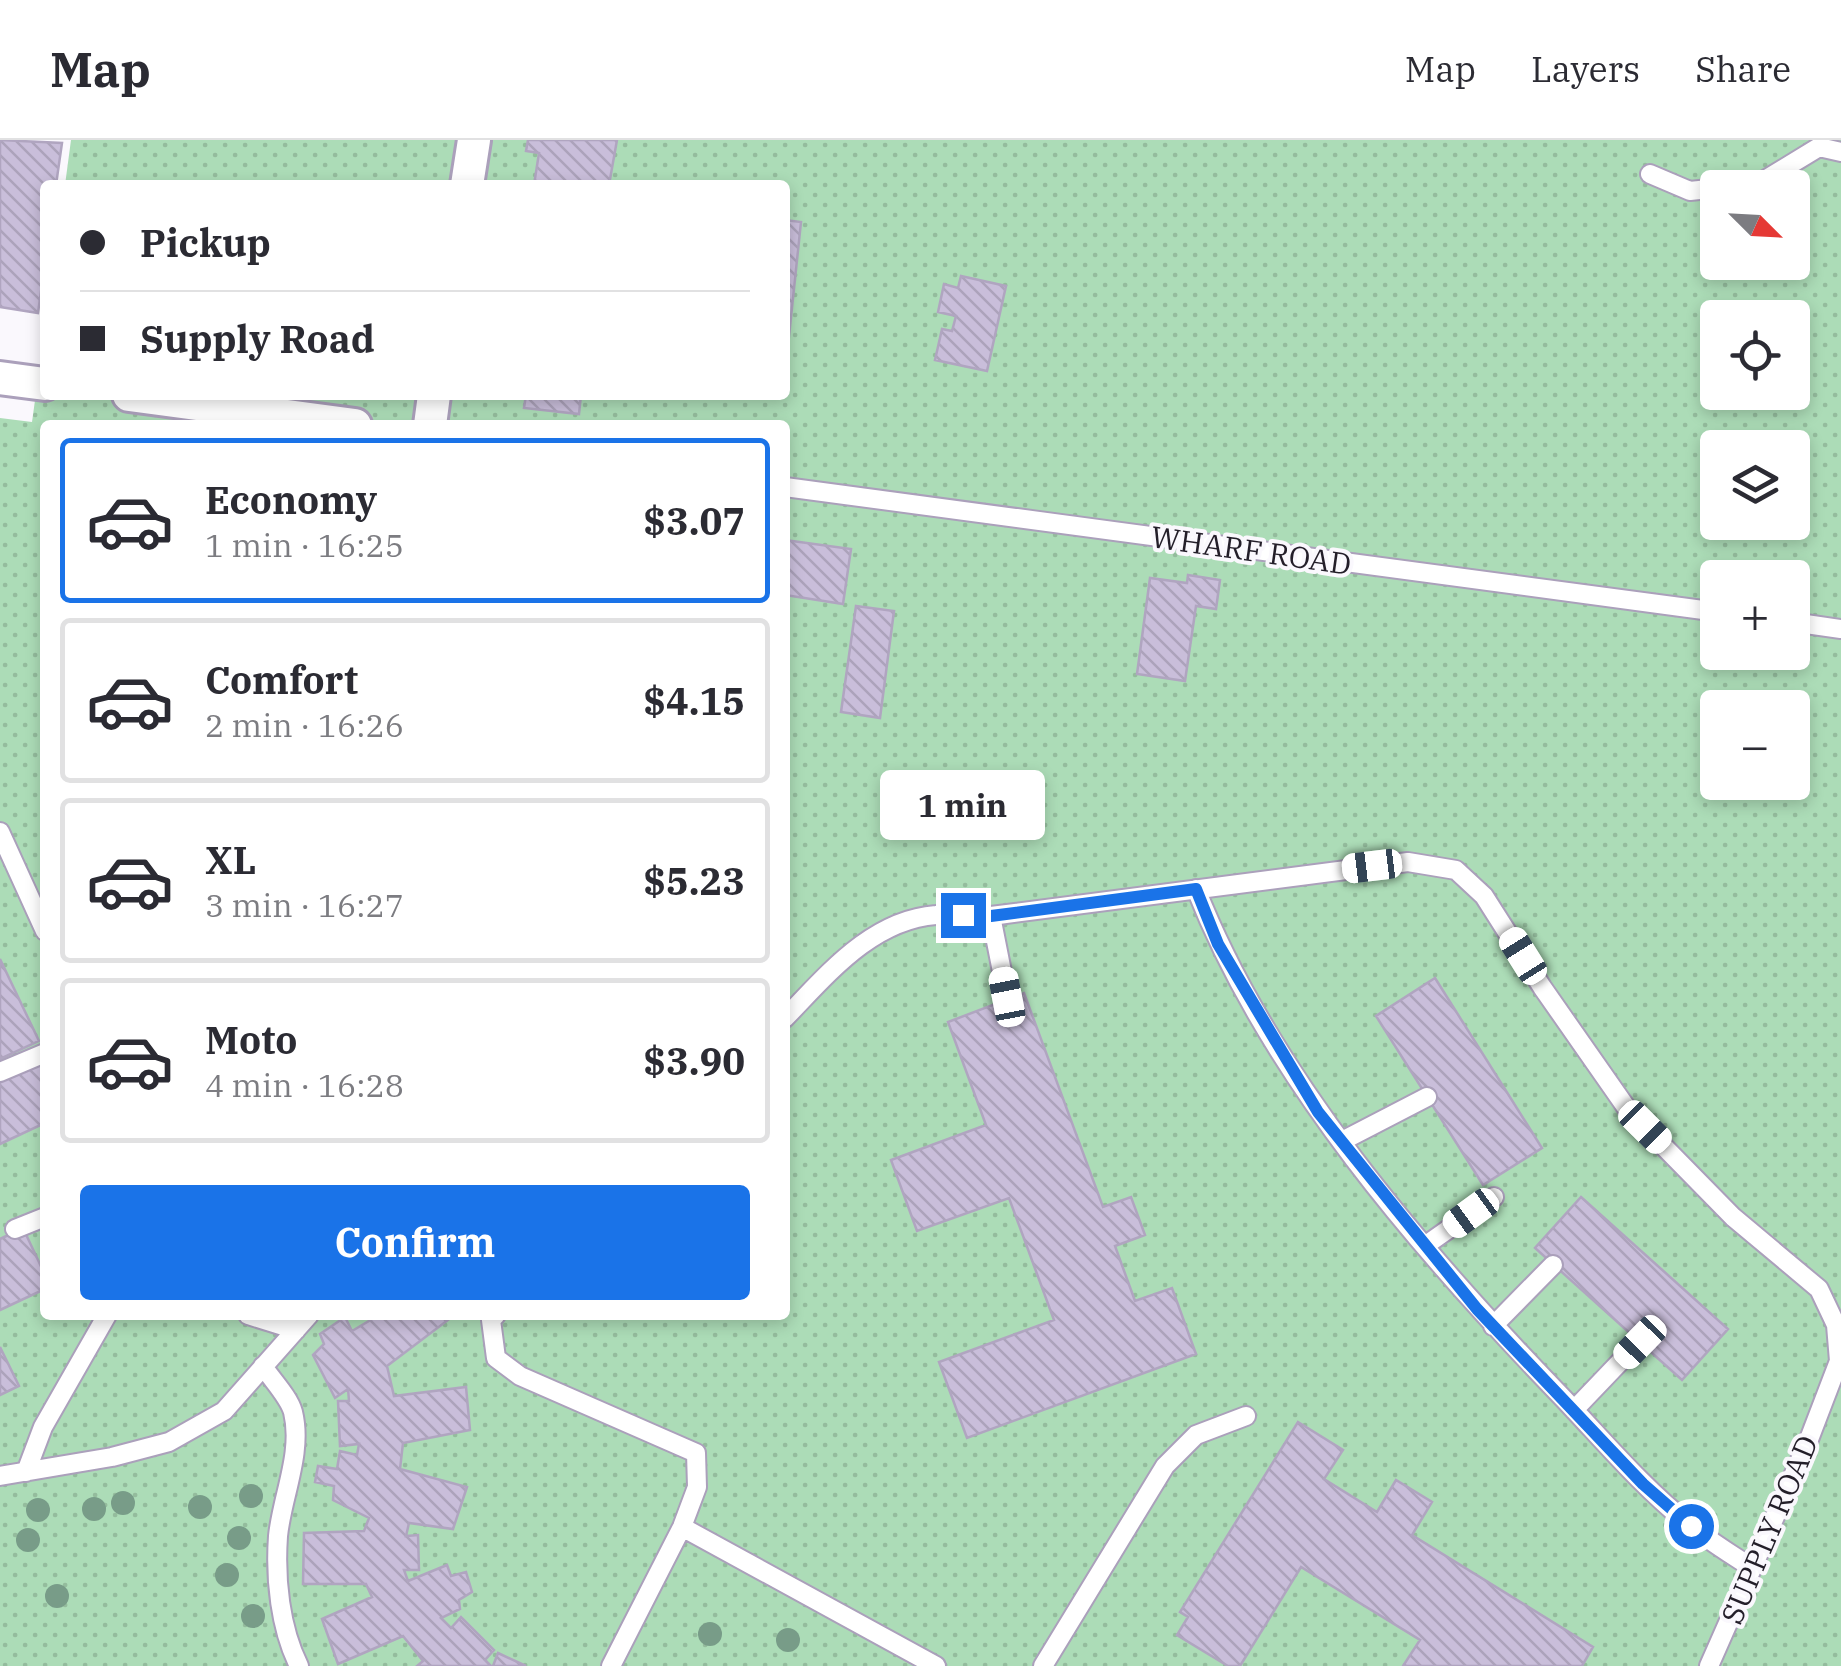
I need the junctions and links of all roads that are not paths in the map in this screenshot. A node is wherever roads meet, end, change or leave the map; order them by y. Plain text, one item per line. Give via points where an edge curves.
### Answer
1 (474, 140) edge
2 (1841, 152) edge
3 (1781, 170) edge
4 (1650, 174) dead end
5 (468, 180) edge
6 (1700, 189) edge
7 (0, 378) edge
8 (40, 383) edge
9 (143, 400) edge
10 (178, 412) edge
11 (288, 420) edge
12 (790, 489) edge
13 (1700, 610) edge
14 (1810, 625) edge
15 (1841, 629) edge
16 (0, 832) edge
17 (1196, 889) junction
18 (991, 916) junction
19 (40, 920) edge
20 (1007, 997) dead end
21 (790, 1013) edge
22 (40, 1054) edge
23 (0, 1072) edge
24 (1428, 1096) dead end
25 (1342, 1141) junction
26 (1494, 1197) dead end
27 (40, 1219) edge
28 (15, 1229) dead end
29 (1426, 1245) junction
30 (1554, 1265) dead end
31 (104, 1320) edge
32 (264, 1320) edge
33 (305, 1320) edge
34 (490, 1320) edge
35 (1493, 1326) junction
36 (296, 1330) junction
37 (1640, 1342) dead end
38 (264, 1366) junction
39 (1574, 1410) junction
40 (1246, 1416) dead end
41 (26, 1472) junction
42 (0, 1476) edge
43 (682, 1527) junction
44 (1752, 1568) junction
45 (299, 1666) edge
46 (611, 1666) edge
47 (936, 1666) edge
48 (1043, 1666) edge
49 (1709, 1666) edge

1 - 5 street
2 - 3 lane via 1819,147
4 - 6 lane
7 - 8 street
9 - 10 street
10 - 11 street
12 - 13 lane, WHARF ROAD
14 - 15 lane
16 - 19 lane
17 - 18 lane, SUPPLY ROAD
17 - 25 lane via 1218,944
17 - 44 lane, SUPPLY ROAD via 1408,862 1456,870 1484,896 1628,1110 1732,1216 1819,1289 1836,1325 1840,1361
18 - 20 lane
18 - 21 lane, SUPPLY ROAD via 934,914 892,927 856,947
22 - 23 lane
24 - 25 lane
25 - 29 lane
26 - 29 lane
27 - 28 lane
29 - 35 lane
30 - 35 lane
31 - 41 lane via 42,1427
32 - 36 lane
33 - 36 lane
34 - 43 lane via 496,1358 520,1376 696,1453 696,1487
35 - 39 lane
36 - 38 lane
37 - 39 lane
38 - 41 lane via 224,1411 169,1442
38 - 45 lane via 293,1411 294,1454 278,1536 281,1606
39 - 44 lane via 1691,1526
40 - 48 lane via 1196,1435 1165,1466
41 - 42 lane
43 - 46 lane
43 - 47 lane
44 - 49 lane, SUPPLY ROAD

